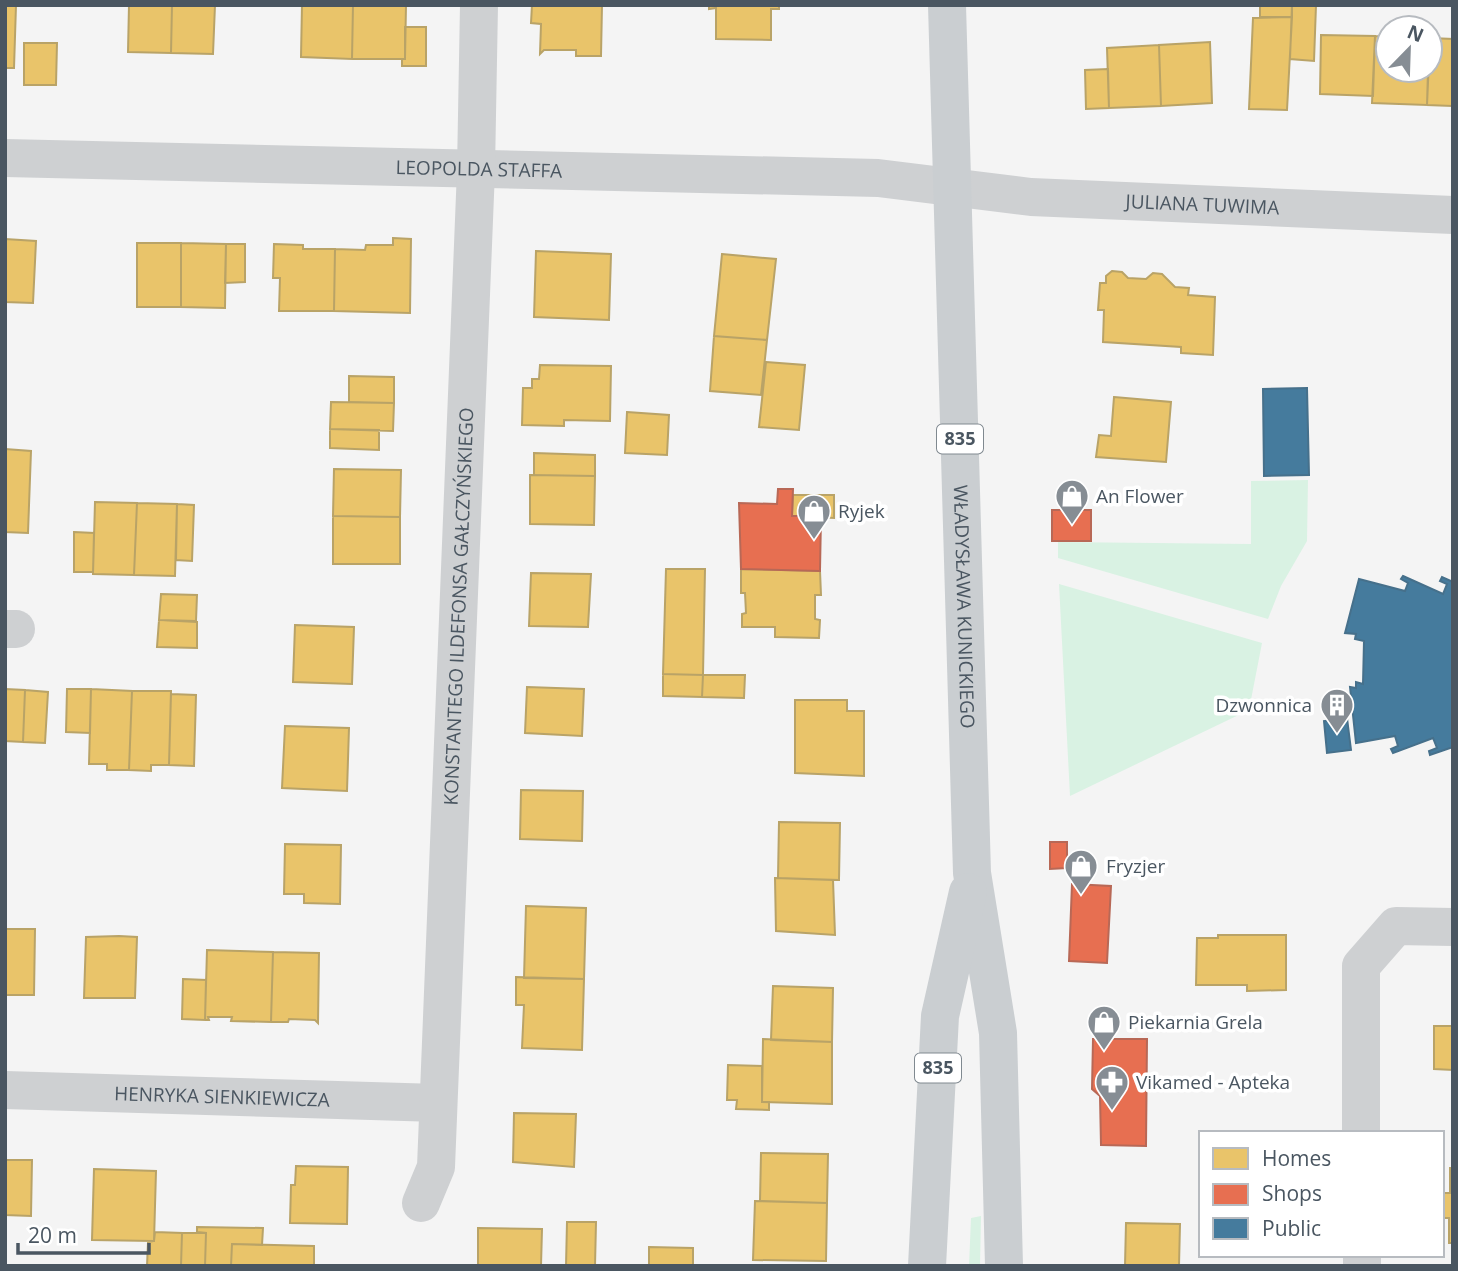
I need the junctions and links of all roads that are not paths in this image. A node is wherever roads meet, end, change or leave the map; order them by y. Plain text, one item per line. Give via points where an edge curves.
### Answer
1 (479, 5) edge
2 (947, 5) edge
3 (5, 158) edge
4 (476, 170) junction
5 (951, 185) junction
6 (1453, 215) edge
7 (972, 873) junction
8 (1453, 927) edge
9 (5, 1090) edge
10 (438, 1103) junction
11 (1361, 1131) edge
12 (421, 1203) dead end
13 (928, 1266) edge
14 (1004, 1266) edge

1 - 4 street, KONSTANTEGO ILDEFONSA GAŁCZYŃSKIEGO
2 - 5 main road, WŁADYSŁAWA KUNICKIEGO / 835
3 - 4 street, LEOPOLDA STAFFA
4 - 5 street, LEOPOLDA STAFFA via 878,178
4 - 10 street, KONSTANTEGO ILDEFONSA GAŁCZYŃSKIEGO
5 - 6 street, JULIANA TUWIMA via 1031,197
5 - 7 main road, WŁADYSŁAWA KUNICKIEGO / 835
7 - 13 main road, WŁADYSŁAWA KUNICKIEGO / 835 via 940,1016
7 - 14 main road, WŁADYSŁAWA KUNICKIEGO / 835 via 998,1033
8 - 11 street via 1396,926 1361,966
9 - 10 street, HENRYKA SIENKIEWICZA
10 - 12 street, KONSTANTEGO ILDEFONSA GAŁCZYŃSKIEGO via 436,1167

